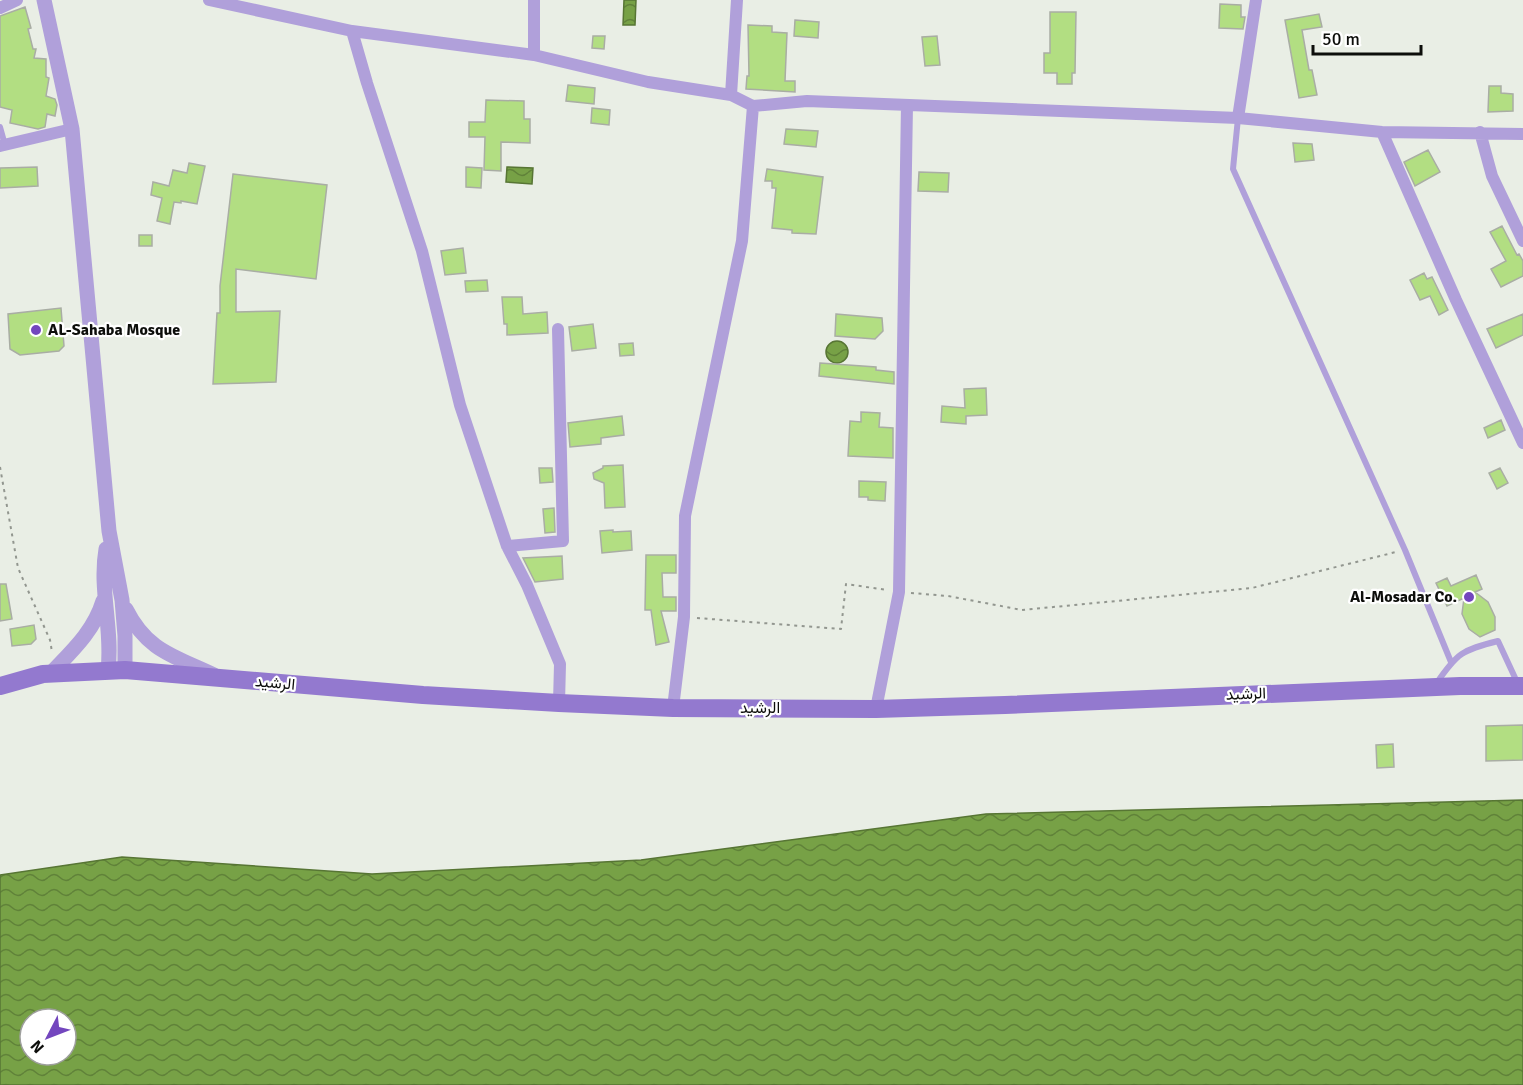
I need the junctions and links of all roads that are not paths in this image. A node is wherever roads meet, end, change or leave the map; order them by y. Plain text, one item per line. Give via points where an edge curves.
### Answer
1 (17, 0) edge
2 (44, 0) edge
3 (209, 0) edge
4 (534, 0) edge
5 (737, 0) edge
6 (1256, 0) edge
7 (249, 5) edge
8 (0, 8) edge
9 (352, 31) junction
10 (534, 55) junction
11 (731, 95) junction
12 (907, 105) junction
13 (753, 106) junction
14 (1238, 118) junction
15 (0, 127) edge
16 (72, 129) junction
17 (1382, 132) junction
18 (1480, 132) junction
19 (1523, 134) edge
20 (3, 146) edge
21 (1523, 241) edge
22 (558, 329) dead end
23 (1523, 442) edge
24 (109, 531) junction
25 (507, 546) junction
26 (106, 592) junction
27 (122, 600) junction
28 (1451, 662) junction
29 (117, 670) junction
30 (47, 673) junction
31 (219, 678) junction
32 (0, 686) edge
33 (1521, 686) edge
34 (1434, 687) junction
35 (559, 703) junction
36 (673, 708) junction
37 (876, 708) junction

1 - 8 street
2 - 16 street
3 - 7 street
4 - 10 street
5 - 11 street
6 - 14 street
7 - 9 street
9 - 10 street
9 - 25 street via 422,251 460,405
10 - 11 street via 648,82
11 - 13 street
12 - 13 street via 807,101
12 - 14 street
12 - 37 street via 899,592
13 - 36 street via 741,241 685,516 684,617
14 - 17 street
14 - 28 lane via 1233,169 1405,550
15 - 20 lane
16 - 20 street
16 - 24 street
17 - 18 street
17 - 23 street
18 - 19 street
18 - 21 street via 1492,176
22 - 25 street via 563,541
24 - 26 street
24 - 27 street
25 - 35 street via 560,663
26 - 29 street via 110,651
26 - 30 street via 92,628
27 - 29 street via 125,636
27 - 31 street via 133,623 151,644
28 - 33 lane via 1470,648 1498,641
28 - 34 lane
29 - 30 main road, الرشيد
29 - 31 main road, الرشيد
30 - 32 main road, الرشيد
31 - 35 main road, الرشيد
33 - 34 main road, الرشيد
34 - 37 main road, الرشيد
35 - 36 main road, الرشيد
36 - 37 main road, الرشيد

